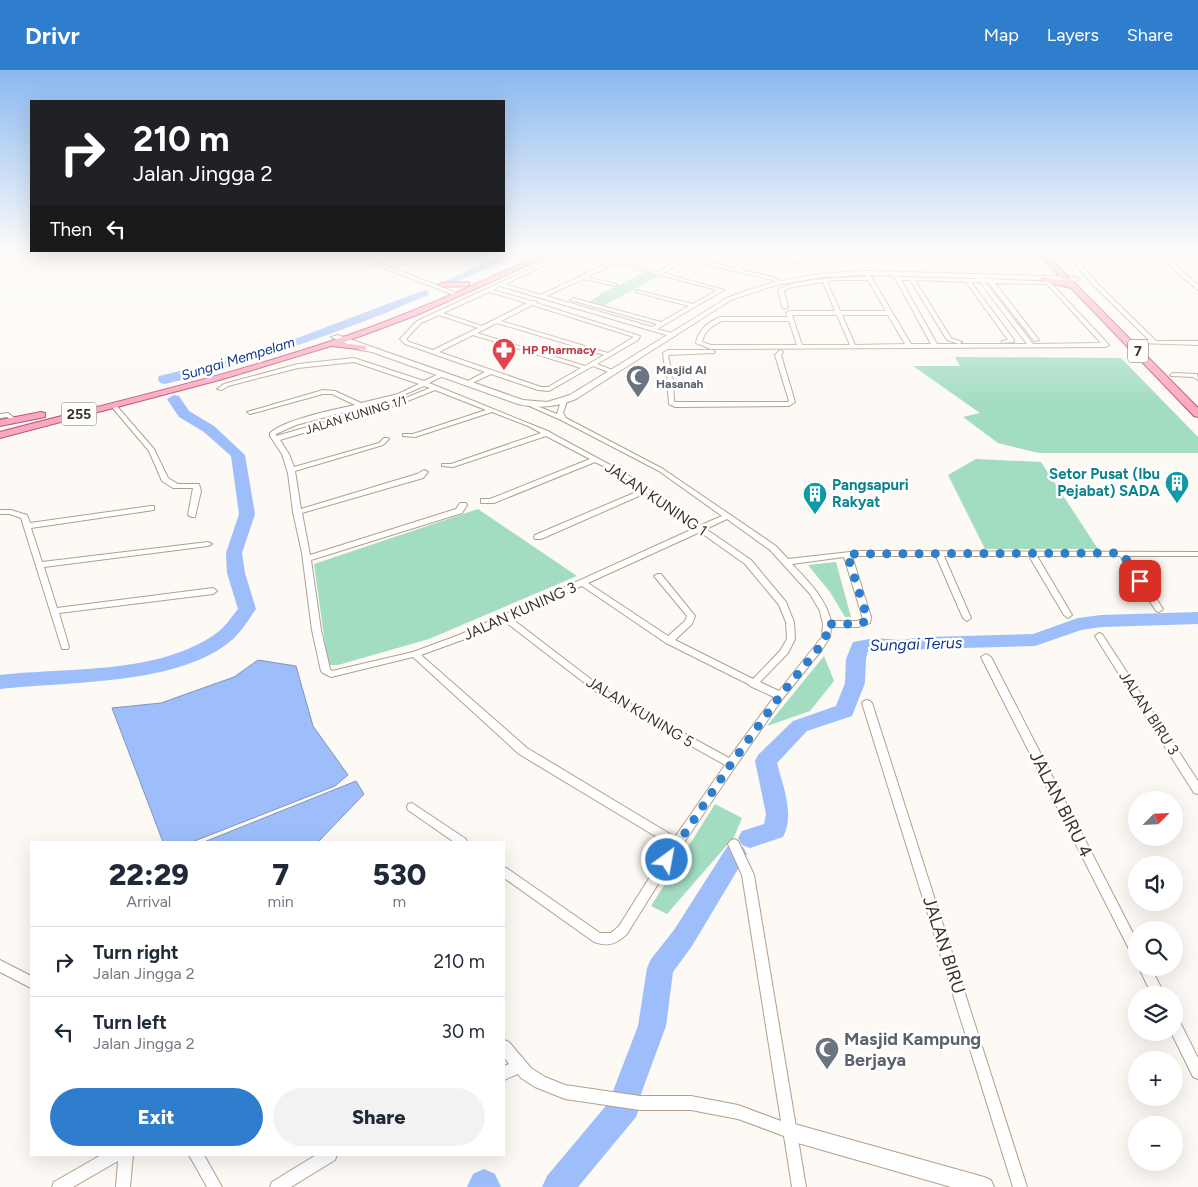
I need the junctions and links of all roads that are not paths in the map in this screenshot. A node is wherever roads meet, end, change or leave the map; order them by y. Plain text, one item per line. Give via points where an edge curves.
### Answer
1 (420, 303) edge
2 (420, 303) edge
3 (460, 303) edge
4 (532, 303) joint
5 (568, 303) edge
6 (575, 303) edge
7 (684, 303) edge
8 (699, 303) edge
9 (725, 303) edge
10 (784, 303) edge
11 (834, 303) edge
12 (884, 303) edge
13 (911, 303) edge
14 (927, 303) edge
15 (984, 303) edge
16 (999, 303) edge
17 (1008, 303) edge
18 (1068, 303) edge
19 (1091, 303) edge
20 (1102, 303) edge
21 (1104, 305) junction
22 (1116, 305) joint
23 (694, 306) junction
24 (785, 307) dead end
25 (838, 312) junction
26 (438, 313) junction
27 (890, 313) junction
28 (703, 316) junction
29 (790, 319) junction
30 (718, 320) junction
31 (497, 321) junction
32 (662, 324) junction
33 (483, 328) junction
34 (653, 329) junction
35 (366, 332) junction
36 (473, 333) junction
37 (673, 335) junction
38 (343, 337) junction
39 (1036, 340) junction
40 (1103, 340) junction
41 (404, 341) joint
42 (956, 342) joint
43 (1029, 342) junction
44 (1141, 342) junction
45 (1154, 342) junction
46 (1198, 342) edge
47 (327, 346) junction
48 (800, 346) junction
49 (853, 346) junction
50 (909, 346) junction
51 (935, 346) junction
52 (369, 348) junction
53 (434, 352) junction
54 (780, 352) junction
55 (609, 355) junction
56 (593, 364) junction
57 (586, 368) junction
58 (490, 372) junction
59 (613, 372) junction
60 (443, 374) junction
61 (1173, 375) junction
62 (1197, 377) edge
63 (188, 382) junction
64 (468, 383) junction
65 (423, 384) junction
66 (435, 388) junction
67 (220, 389) dead end
68 (156, 390) junction
69 (1198, 400) edge
70 (564, 401) junction
71 (113, 405) junction
72 (530, 405) junction
73 (362, 406) junction
74 (492, 410) junction
75 (250, 412) dead end
76 (1198, 414) edge
77 (0, 416) edge
78 (563, 419) junction
79 (14, 420) junction
80 (0, 423) edge
81 (548, 433) junction
82 (0, 435) edge
83 (405, 435) dead end
84 (275, 439) junction
85 (386, 439) dead end
86 (596, 459) junction
87 (444, 465) dead end
88 (292, 470) junction
89 (424, 472) dead end
90 (647, 490) junction
91 (484, 501) dead end
92 (464, 505) dead end
93 (151, 508) dead end
94 (0, 512) edge
95 (298, 512) junction
96 (192, 515) dead end
97 (728, 516) junction
98 (28, 526) junction
99 (702, 529) junction
100 (538, 537) dead end
101 (208, 544) dead end
102 (940, 553) junction
103 (1031, 553) junction
104 (1122, 553) junction
105 (847, 554) junction
106 (1198, 554) edge
107 (307, 558) junction
108 (787, 562) junction
109 (40, 565) junction
110 (658, 576) dead end
111 (583, 583) junction
112 (213, 591) dead end
113 (1159, 609) dead end
114 (54, 611) junction
115 (1068, 615) dead end
116 (505, 618) junction
117 (967, 618) dead end
118 (827, 624) junction
119 (1099, 636) dead end
120 (669, 642) junction
121 (65, 647) dead end
122 (415, 654) junction
123 (986, 657) dead end
124 (753, 684) junction
125 (780, 696) junction
126 (867, 703) dead end
127 (731, 764) junction
128 (1198, 790) edge
129 (412, 807) dead end
130 (461, 841) edge
131 (677, 844) junction
132 (734, 844) dead end
133 (505, 873) edge
134 (1128, 935) edge
135 (0, 966) edge
136 (30, 981) edge
137 (1182, 1041) edge
138 (505, 1048) edge
139 (520, 1066) junction
140 (1198, 1072) edge
141 (505, 1073) edge
142 (791, 1132) junction
143 (113, 1156) edge
144 (126, 1156) edge
145 (197, 1156) edge
146 (328, 1156) edge
147 (59, 1187) edge
148 (123, 1187) edge
149 (215, 1187) edge
150 (277, 1187) edge
151 (799, 1187) edge
152 (984, 1187) edge
153 (1020, 1187) edge

1 - 38 main road, 255
2 - 35 main road, 255
3 - 26 street
4 - 31 street
4 - 55 street via 637,336
5 - 34 street
6 - 32 street
7 - 23 street
8 - 23 street
9 - 28 street
10 - 24 street
11 - 25 street
12 - 27 street
13 - 51 street
14 - 42 street via 949,339
15 - 42 street via 1012,340
16 - 43 street
17 - 39 street
18 - 40 street
19 - 76 main road, 7
20 - 21 main road, 7
21 - 22 street
21 - 44 main road, 7
22 - 45 street
23 - 32 street
25 - 27 street
25 - 29 street via 791,312 788,314
25 - 49 street
26 - 33 street
26 - 41 street via 415,325
27 - 50 street
28 - 30 street
28 - 37 street
29 - 30 street
29 - 48 street
30 - 48 street via 699,338 699,343 711,347
31 - 33 street
31 - 55 street
32 - 34 street
33 - 36 street
34 - 37 street
35 - 38 main road, 255
35 - 52 main road via 361,338
36 - 53 street
36 - 57 street
37 - 59 street
38 - 47 main road, 255
38 - 52 street
38 - 63 main road, 255
39 - 40 street
39 - 43 street
40 - 43 street via 1104,346
41 - 53 street
43 - 51 street
44 - 45 street
44 - 61 main road, 7
45 - 46 street
47 - 52 main road
47 - 63 main road, 255
48 - 49 street
48 - 54 street via 798,350
49 - 50 street
50 - 51 street
52 - 60 street
53 - 58 street
54 - 54 street via 778,356 792,402 789,404 671,403 665,354 668,352
55 - 56 street
56 - 57 street
56 - 59 street
57 - 58 street via 550,390 540,390
58 - 64 street
59 - 70 street
60 - 64 street
60 - 65 street
61 - 62 street
61 - 69 main road, 7
63 - 68 main road, 255
64 - 72 street
65 - 66 street, JALAN KUNING 1
65 - 67 street via 348,360 284,368
65 - 73 street
66 - 74 street, JALAN KUNING 1
66 - 84 street, JALAN KUNING 1/1 via 398,403
68 - 71 main road, 255
68 - 79 main road, 255
70 - 72 street
70 - 78 street via 560,413
71 - 82 main road, 255
71 - 96 street via 152,450 165,479 176,486 196,486
72 - 78 street
73 - 75 street via 333,392 323,392
73 - 84 street via 278,429 273,435
74 - 81 street, JALAN KUNING 1
74 - 83 street via 413,436
77 - 79 street
78 - 97 street via 661,470
79 - 80 main road, 255
81 - 86 street, JALAN KUNING 1
81 - 87 street via 451,466
84 - 88 street via 286,453
85 - 88 street via 381,444
86 - 90 street, JALAN KUNING 1
86 - 91 street
88 - 95 street
89 - 95 street via 420,476
90 - 99 street, JALAN KUNING 1
90 - 100 street
92 - 107 street via 459,510
93 - 98 street
94 - 98 street via 24,517
95 - 107 street
97 - 99 street, JALAN KUNING 3
97 - 108 street
98 - 109 street
99 - 111 street, JALAN KUNING 3
99 - 124 street, JALAN KUNING 1 via 748,562 784,604 790,622 791,639 783,653
101 - 109 street
102 - 103 street
102 - 105 street
102 - 117 street
103 - 104 street
103 - 115 street
104 - 106 street
104 - 113 street
105 - 108 street
105 - 118 street via 867,621
107 - 122 street, JALAN KUNING 3 via 318,648 326,671 331,674
108 - 118 street via 814,593
109 - 114 street
110 - 120 street via 691,616
111 - 116 street, JALAN KUNING 3
111 - 120 street
112 - 114 street
114 - 121 street
116 - 122 street, JALAN KUNING 3
116 - 127 street, JALAN KUNING 5 via 602,692
118 - 125 street via 826,637
119 - 128 street, JALAN BIRU 3
120 - 124 street
122 - 131 street via 523,751
123 - 134 street, JALAN BIRU 4
124 - 125 street
125 - 127 street
126 - 153 street, JALAN BIRU
127 - 131 street
129 - 130 street
131 - 133 street via 623,930 613,939 598,938
132 - 142 street via 748,875
135 - 136 street
137 - 140 street
138 - 139 street
139 - 141 street
139 - 142 street via 540,1082 565,1092 640,1103 691,1103 738,1112
142 - 151 street
142 - 152 street
143 - 147 street
144 - 148 street
145 - 149 street
146 - 150 street

